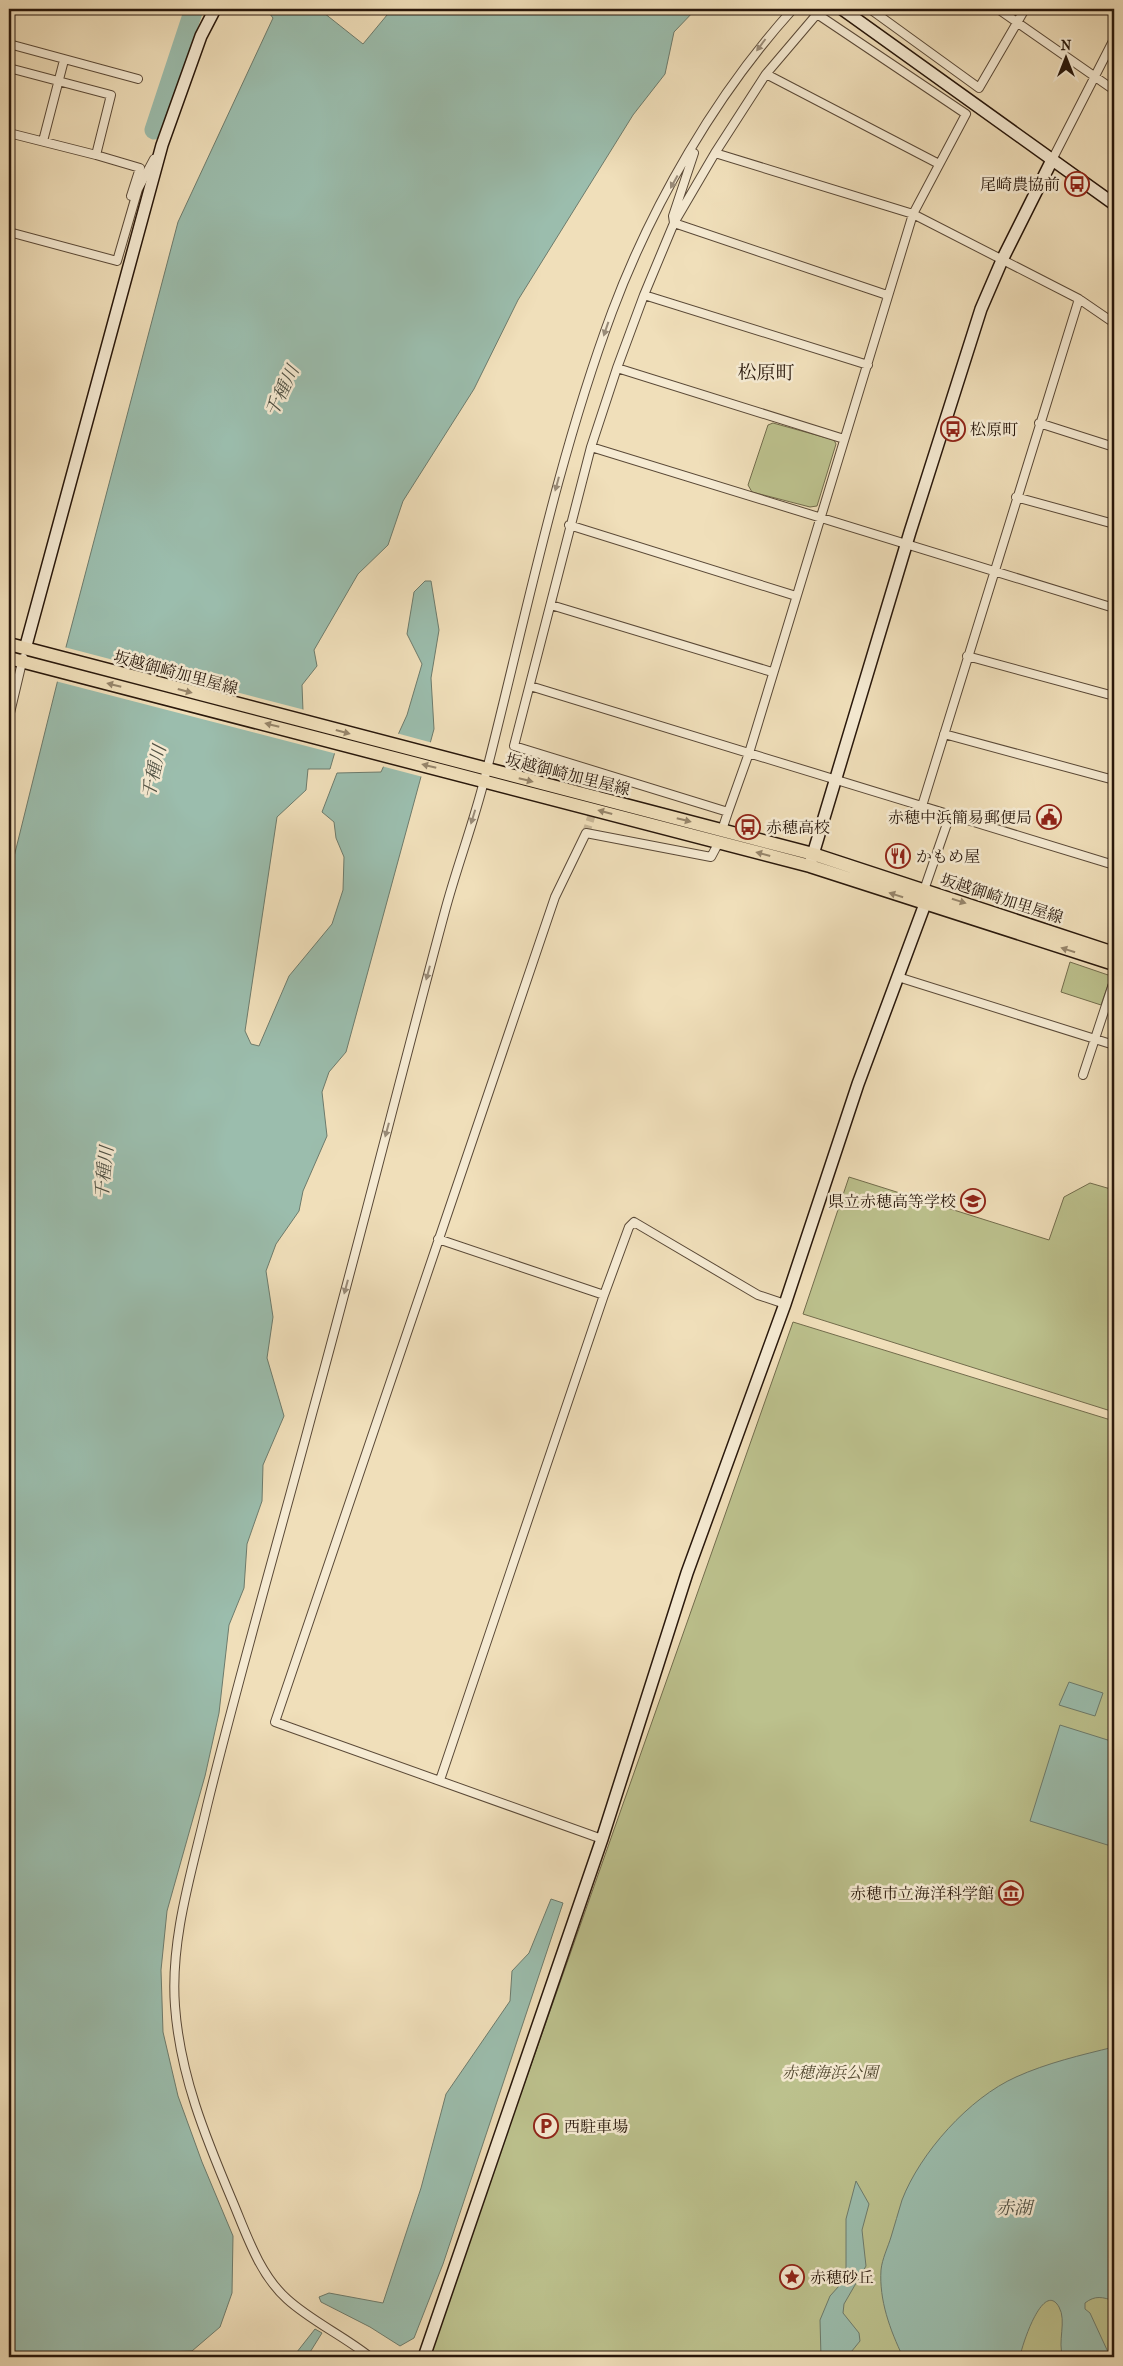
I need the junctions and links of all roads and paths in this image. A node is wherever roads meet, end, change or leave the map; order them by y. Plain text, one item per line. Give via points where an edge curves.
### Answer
1 (215, 9) edge
2 (793, 9) edge
3 (842, 9) edge
4 (870, 9) edge
5 (998, 9) edge
6 (1026, 9) edge
7 (1017, 23) junction
8 (1114, 39) edge
9 (9, 44) edge
10 (63, 64) dead end
11 (9, 68) edge
12 (766, 74) junction
13 (1095, 76) junction
14 (138, 79) dead end
15 (59, 81) junction
16 (1114, 90) edge
17 (9, 133) edge
18 (700, 134) junction
19 (43, 141) junction
20 (162, 145) junction
21 (716, 153) junction
22 (96, 155) junction
23 (1052, 160) junction
24 (939, 164) junction
25 (1114, 204) edge
26 (913, 214) junction
27 (129, 221) junction
28 (674, 223) junction
29 (9, 232) edge
30 (1002, 258) junction
31 (644, 295) junction
32 (887, 295) junction
33 (1079, 299) junction
34 (1114, 323) edge
35 (868, 365) junction
36 (617, 368) junction
37 (1039, 423) junction
38 (844, 439) junction
39 (591, 446) junction
40 (1114, 447) edge
41 (1016, 497) junction
42 (821, 517) junction
43 (1114, 524) edge
44 (569, 525) junction
45 (906, 545) junction
46 (994, 572) junction
47 (796, 596) junction
48 (551, 605) junction
49 (1114, 608) edge
50 (9, 644) edge
51 (29, 656) junction
52 (967, 656) junction
53 (9, 658) edge
54 (772, 672) junction
55 (530, 686) junction
56 (1114, 696) edge
57 (9, 717) edge
58 (944, 734) junction
59 (749, 753) junction
60 (482, 774) junction
61 (604, 774) junction
62 (835, 779) junction
63 (1114, 780) edge
64 (602, 783) tunnel mouth
65 (922, 806) junction
66 (728, 812) junction
67 (950, 815) junction
68 (721, 836) junction
69 (812, 860) junction
70 (1114, 865) edge
71 (924, 890) junction
72 (925, 904) junction
73 (1114, 953) edge
74 (1114, 964) edge
75 (898, 977) junction
76 (1114, 981) edge
77 (1095, 1039) junction
78 (1114, 1045) edge
79 (1083, 1074) dead end
80 (438, 1239) junction
81 (604, 1295) junction
82 (785, 1304) junction
83 (440, 1780) junction
84 (602, 1839) junction
85 (370, 2357) edge
86 (424, 2357) edge

1 - 20 street via 201,36
2 -> 18 street via 767,37
3 - 23 street
4 - 7 street via 979,88
5 - 7 street
6 - 7 street
7 - 13 street
8 - 13 street
9 - 14 street
10 - 15 street
11 - 15 street
12 - 21 street
12 - 24 street
12 - 24 street via 817,14 966,114
13 - 16 street
13 - 23 street
15 - 19 street
15 - 22 street via 111,95
17 - 19 street
18 - 28 street via 673,216
18 -> 60 street via 639,247 612,311 580,405 541,542
19 - 22 street
20 - 27 street via 138,189
20 - 51 street
21 - 26 street
21 - 28 street
22 - 27 street via 140,168 125,216
23 - 25 street
23 - 30 street
24 - 26 street
26 - 30 street
26 - 32 street
27 - 29 street via 117,261
28 - 31 street
28 - 32 street
30 - 33 street
30 - 45 street via 981,309
31 - 35 street
31 - 36 street
32 - 35 street
33 - 34 street
33 - 37 street
35 - 38 street
36 - 38 street
36 - 39 street
37 - 40 street
37 - 41 street
38 - 42 street
39 - 42 street
39 - 44 street
41 - 43 street
41 - 46 street
42 - 45 street
42 - 47 street
44 - 47 street
44 - 48 street
45 - 46 street
45 - 62 street
46 - 49 street
46 - 52 street
47 - 54 street
48 - 54 street
48 - 55 street
50 - 51 main road, 坂越御崎加里屋線
51 - 53 main road, 坂越御崎加里屋線
51 - 57 street
51 - 60 main road, 坂越御崎加里屋線
52 - 56 street
52 - 58 street
54 - 59 street
55 - 59 street
55 - 61 street via 514,746
58 - 63 street
58 - 65 street
59 - 62 street
59 - 66 street
60 - 68 main road, 坂越御崎加里屋線
60 -> 85 street via 217,1764 176,1948 174,2002 189,2091 244,2229 264,2270 288,2300
61 - 64 street
61 - 66 street
62 - 65 street
62 - 69 street
65 - 67 street
66 - 68 street
67 - 70 street
67 - 71 street
68 - 69 main road, 坂越御崎加里屋線
68 - 80 street via 712,856 586,833 555,897
69 - 71 main road, 坂越御崎加里屋線
72 -> 69 main road, 坂越御崎加里屋線
71 - 72 street
71 -> 73 main road, 坂越御崎加里屋線
74 -> 72 main road, 坂越御崎加里屋線
72 - 75 street
75 - 77 street
75 - 82 street via 858,1084
76 - 77 street
77 - 78 street
77 - 79 street
80 - 81 street
80 - 83 street via 275,1722
81 - 82 street via 634,1222 758,1295
81 - 83 street
82 - 84 street via 687,1573
83 - 84 street
84 - 86 street

